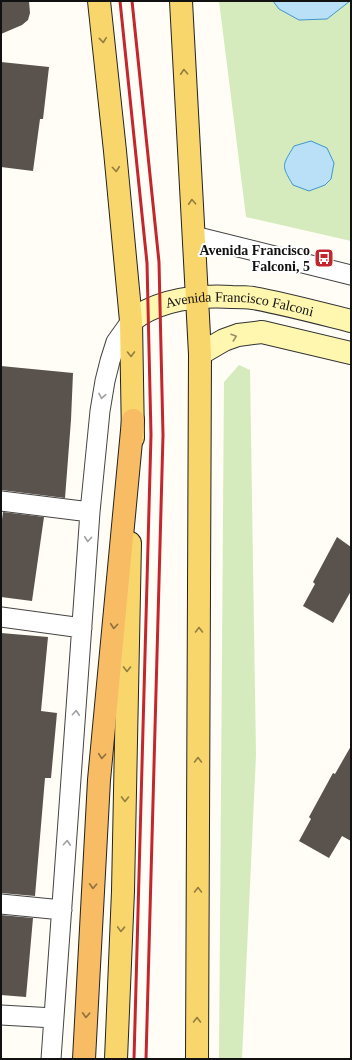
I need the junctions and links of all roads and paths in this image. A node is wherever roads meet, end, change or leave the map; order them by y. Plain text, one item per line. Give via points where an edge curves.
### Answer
1 (99, 1) edge
2 (180, 1) edge
3 (194, 236) junction
4 (351, 275) edge
5 (196, 297) junction
6 (131, 321) junction
7 (351, 321) edge
8 (351, 353) edge
9 (200, 354) junction
10 (133, 420) junction
11 (1, 501) edge
12 (90, 512) junction
13 (1, 617) edge
14 (82, 628) junction
15 (1, 904) edge
16 (62, 910) junction
17 (1, 1015) edge
18 (54, 1018) junction
19 (51, 1059) edge
20 (84, 1059) edge
21 (116, 1059) edge
22 (197, 1059) edge

1 -> 6 main road
3 -> 2 main road
3 - 4 street
3 - 5 main road
5 - 6 main road, Avenida Francisco Falconi via 155,307
5 - 7 main road, Avenida Francisco Falconi via 252,298
5 - 9 main road
6 -> 10 main road
6 -> 12 street via 116,342 105,381
9 -> 8 main road, Avenida Francisco Falconi via 238,335 262,332
22 -> 9 main road
10 -> 20 highway via 99,780
10 -> 21 main road via 123,891
11 - 12 street
12 -> 14 street
13 - 14 street
16 -> 14 street
15 - 16 street
16 - 18 street
17 - 18 street
18 - 19 street

